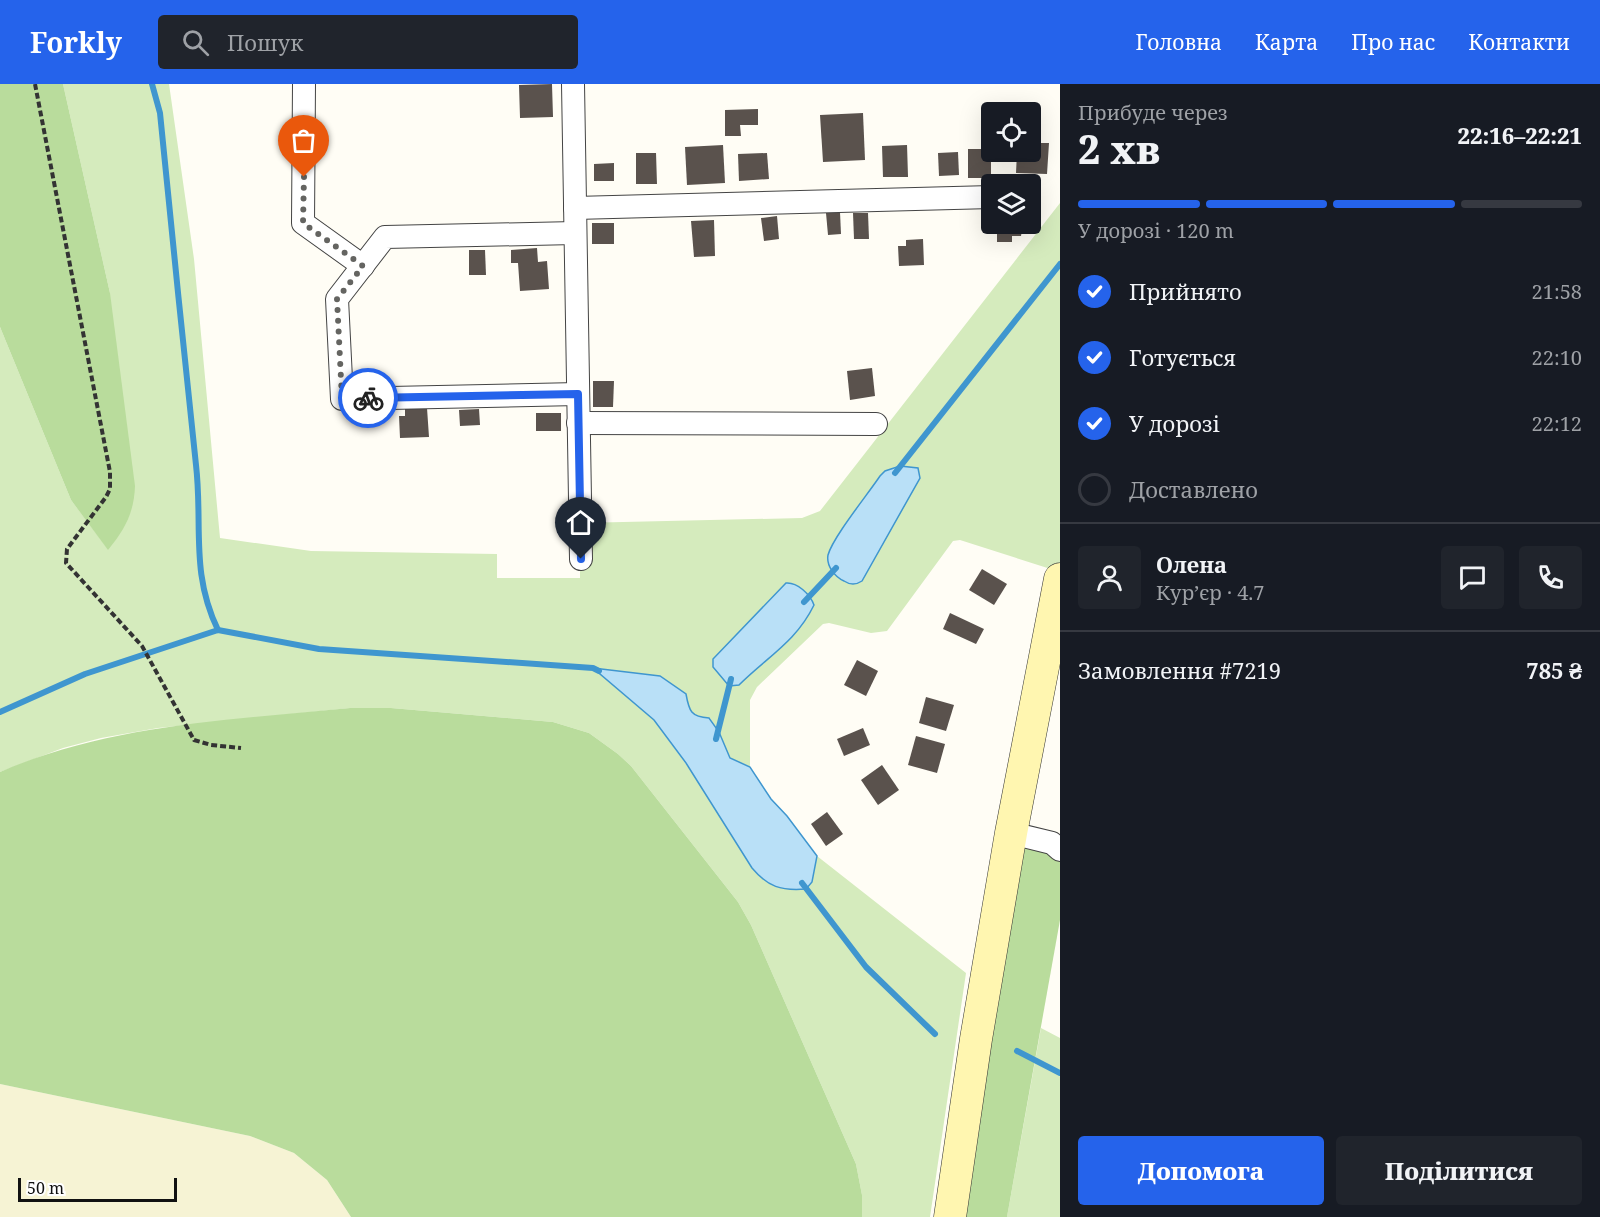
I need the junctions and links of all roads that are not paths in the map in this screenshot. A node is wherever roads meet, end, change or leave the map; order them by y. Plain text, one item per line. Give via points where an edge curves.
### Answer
1 (304, 84) edge
2 (573, 84) edge
3 (981, 197) edge
4 (575, 208) junction
5 (575, 233) junction
6 (363, 266) junction
7 (578, 394) junction
8 (578, 423) junction
9 (876, 424) dead end
10 (581, 559) dead end
11 (1060, 579) edge
12 (1011, 833) junction
13 (1060, 849) edge
14 (950, 1217) edge

1 - 6 street via 303,223
2 - 4 street
3 - 4 street
4 - 5 street
5 - 6 street via 385,237
5 - 7 street
6 - 7 street via 337,299 342,399
7 - 8 street
8 - 9 street
8 - 10 street
11 - 12 street
12 - 13 street via 1052,843
12 - 14 main road

